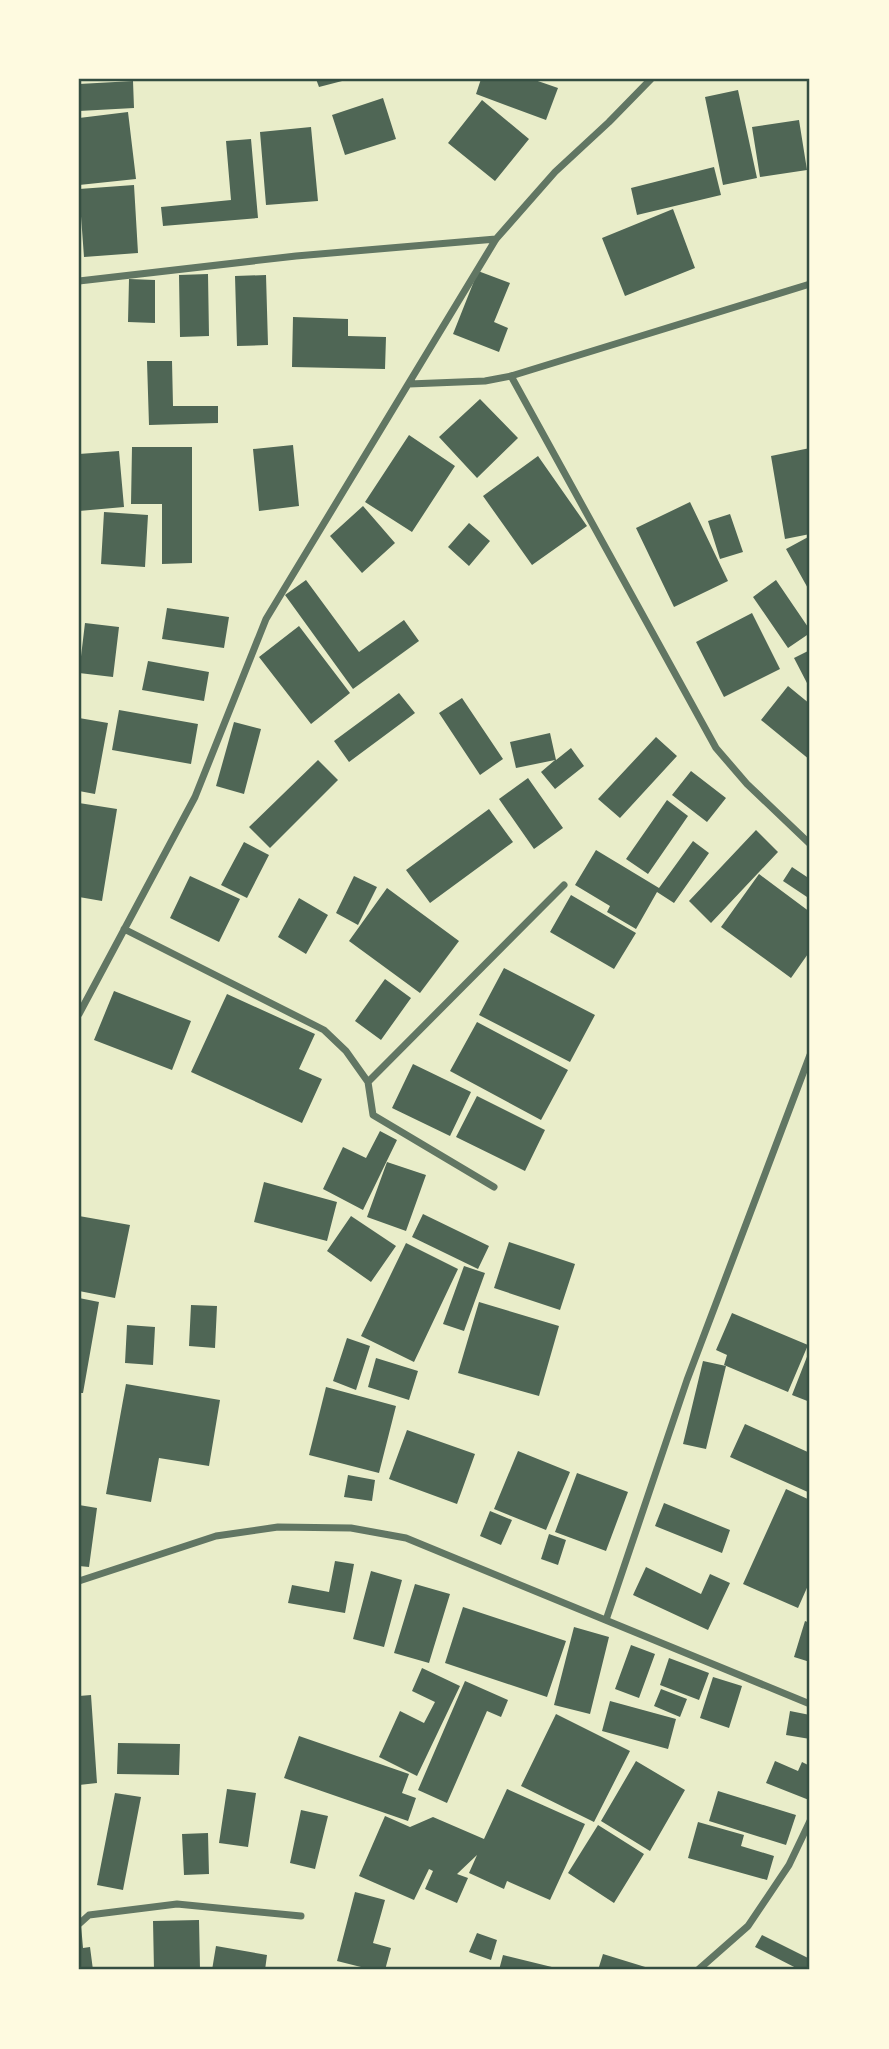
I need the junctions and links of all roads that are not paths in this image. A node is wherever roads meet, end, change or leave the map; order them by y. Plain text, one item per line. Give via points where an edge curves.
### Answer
1 (651, 79) edge
2 (496, 239) junction
3 (79, 281) edge
4 (810, 284) edge
5 (512, 376) junction
6 (409, 384) junction
7 (810, 844) edge
8 (565, 885) dead end
9 (124, 929) junction
10 (79, 1014) edge
11 (810, 1055) edge
12 (368, 1082) junction
13 (494, 1187) dead end
14 (79, 1581) edge
15 (606, 1620) junction
16 (810, 1704) edge
17 (810, 1821) edge
18 (301, 1916) dead end
19 (79, 1924) edge
20 (698, 1970) edge

1 - 2 street via 555,172
2 - 3 street
2 - 6 street
4 - 5 street
5 - 6 street
5 - 7 street via 716,748
6 - 9 street via 266,619 195,797
8 - 12 street
9 - 10 street
9 - 12 street via 324,1030
11 - 15 street via 687,1380
12 - 13 street via 373,1115
14 - 15 street via 216,1536 278,1527 351,1528 406,1538
15 - 16 street
17 - 20 street via 789,1866 748,1926
18 - 19 street via 177,1904 89,1915

